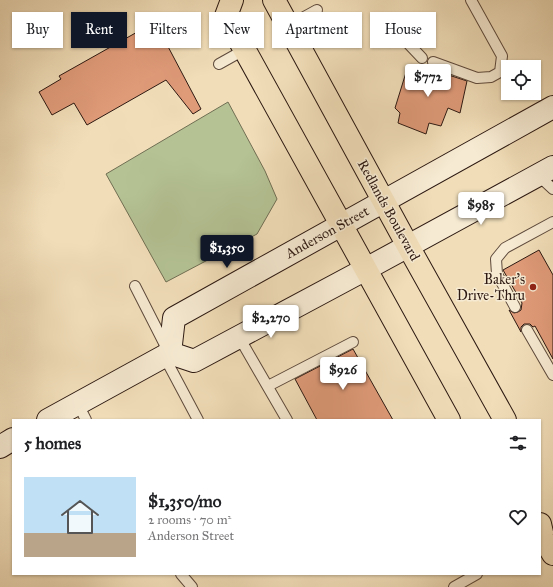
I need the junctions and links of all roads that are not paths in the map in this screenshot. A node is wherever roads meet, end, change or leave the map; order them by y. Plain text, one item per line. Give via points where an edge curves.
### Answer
1 (232, 0) edge
2 (274, 0) edge
3 (471, 0) edge
4 (317, 10) dead end
5 (280, 12) edge
6 (313, 12) edge
7 (300, 48) edge
8 (413, 48) edge
9 (244, 50) junction
10 (422, 58) dead end
11 (433, 62) dead end
12 (219, 64) dead end
13 (553, 107) edge
14 (548, 177) edge
15 (384, 201) junction
16 (553, 222) edge
17 (342, 224) junction
18 (408, 246) junction
19 (366, 269) junction
20 (135, 286) dead end
21 (515, 307) dead end
22 (528, 330) dead end
23 (239, 337) junction
24 (353, 342) dead end
25 (167, 355) junction
26 (553, 376) edge
27 (268, 386) junction
28 (82, 412) edge
29 (52, 419) edge
30 (198, 419) edge
31 (286, 419) edge
32 (448, 419) edge
33 (504, 419) edge
34 (12, 440) edge
35 (0, 447) edge
36 (182, 575) edge
37 (475, 575) edge
38 (192, 587) edge
39 (454, 587) edge

1 - 9 main road via 226,16
2 - 5 main road, Redlands Boulevard
3 - 11 lane via 502,56 500,72 491,77 477,78
4 - 6 lane
7 - 15 main road, Redlands Boulevard
8 - 10 lane
9 - 12 lane
9 - 17 main road
13 - 15 main road, Anderson Street
14 - 18 main road
15 - 17 main road, Anderson Street
15 - 18 main road, Redlands Boulevard
16 - 21 lane via 505,248 496,258 497,274
17 - 19 main road
17 - 25 main road, Anderson Street via 174,318
18 - 19 main road
18 - 33 main road, Redlands Boulevard
19 - 23 main road
19 - 32 main road
20 - 25 lane
22 - 26 lane
23 - 25 main road via 194,361
23 - 27 lane
24 - 27 lane
25 - 28 main road
25 - 30 lane
27 - 31 lane
28 - 29 main road
34 - 35 main road
36 - 38 lane
37 - 39 lane

